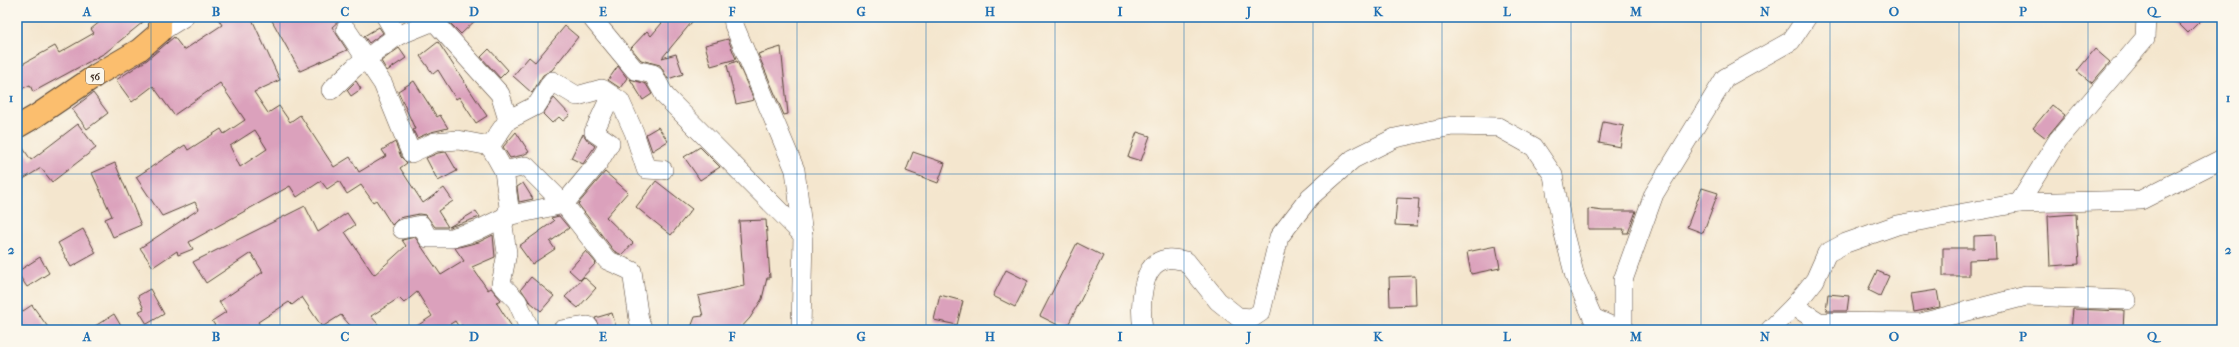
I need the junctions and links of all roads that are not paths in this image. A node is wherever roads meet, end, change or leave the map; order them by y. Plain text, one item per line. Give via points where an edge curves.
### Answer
1 (184, 17) edge
2 (386, 17) edge
3 (591, 17) edge
4 (734, 17) edge
5 (1807, 17) edge
6 (2146, 17) edge
7 (434, 19) edge
8 (160, 24) edge
9 (346, 29) dead end
10 (397, 36) junction
11 (366, 59) junction
12 (331, 90) dead end
13 (611, 95) junction
14 (508, 120) junction
15 (17, 127) edge
16 (490, 146) junction
17 (2222, 159) edge
18 (663, 170) dead end
19 (504, 171) junction
20 (2019, 203) junction
21 (564, 204) junction
22 (506, 216) junction
23 (402, 229) dead end
24 (803, 235) junction
25 (2127, 300) dead end
26 (1794, 306) junction
27 (530, 330) edge
28 (562, 330) edge
29 (589, 330) edge
30 (643, 330) edge
31 (801, 330) edge
32 (1143, 330) edge
33 (1622, 330) edge
34 (1770, 330) edge

1 - 8 street
2 - 10 street
3 - 24 street via 635,70 653,74 665,96
4 - 24 street via 734,25 795,170
5 - 33 street via 1790,42 1725,78 1654,194 1623,280
6 - 20 street via 2145,38 2058,140
7 - 10 street
7 - 14 street via 500,94
8 - 15 main road, 56 via 139,50
9 - 11 street
10 - 11 street
11 - 12 street
11 - 16 street via 383,84 411,153 435,142 458,140
13 - 14 street via 602,89 577,96 552,81 536,105
13 - 18 street via 620,101 634,132 646,169
13 - 21 street via 594,132 610,143 598,163
14 - 16 street
16 - 19 street
17 - 20 street via 2141,200
19 - 21 street via 526,166
19 - 22 street via 509,207
20 - 26 street via 1897,225 1846,243 1827,253 1815,280
21 - 22 street
21 - 30 street via 607,260 632,271 639,320
22 - 23 street via 476,231 450,238 428,238 421,225
22 - 27 street via 503,226 507,253 501,284 517,301
24 - 31 street
25 - 26 street via 2026,296 1921,323 1820,322
26 - 34 street
28 - 29 street via 588,326
32 - 33 street via 1142,288 1152,267 1166,259 1186,261 1218,300 1238,317 1252,318 1261,312 1279,237 1310,197 1353,158 1395,138 1452,126 1498,127 1534,147 1553,175 1575,277 1594,318

